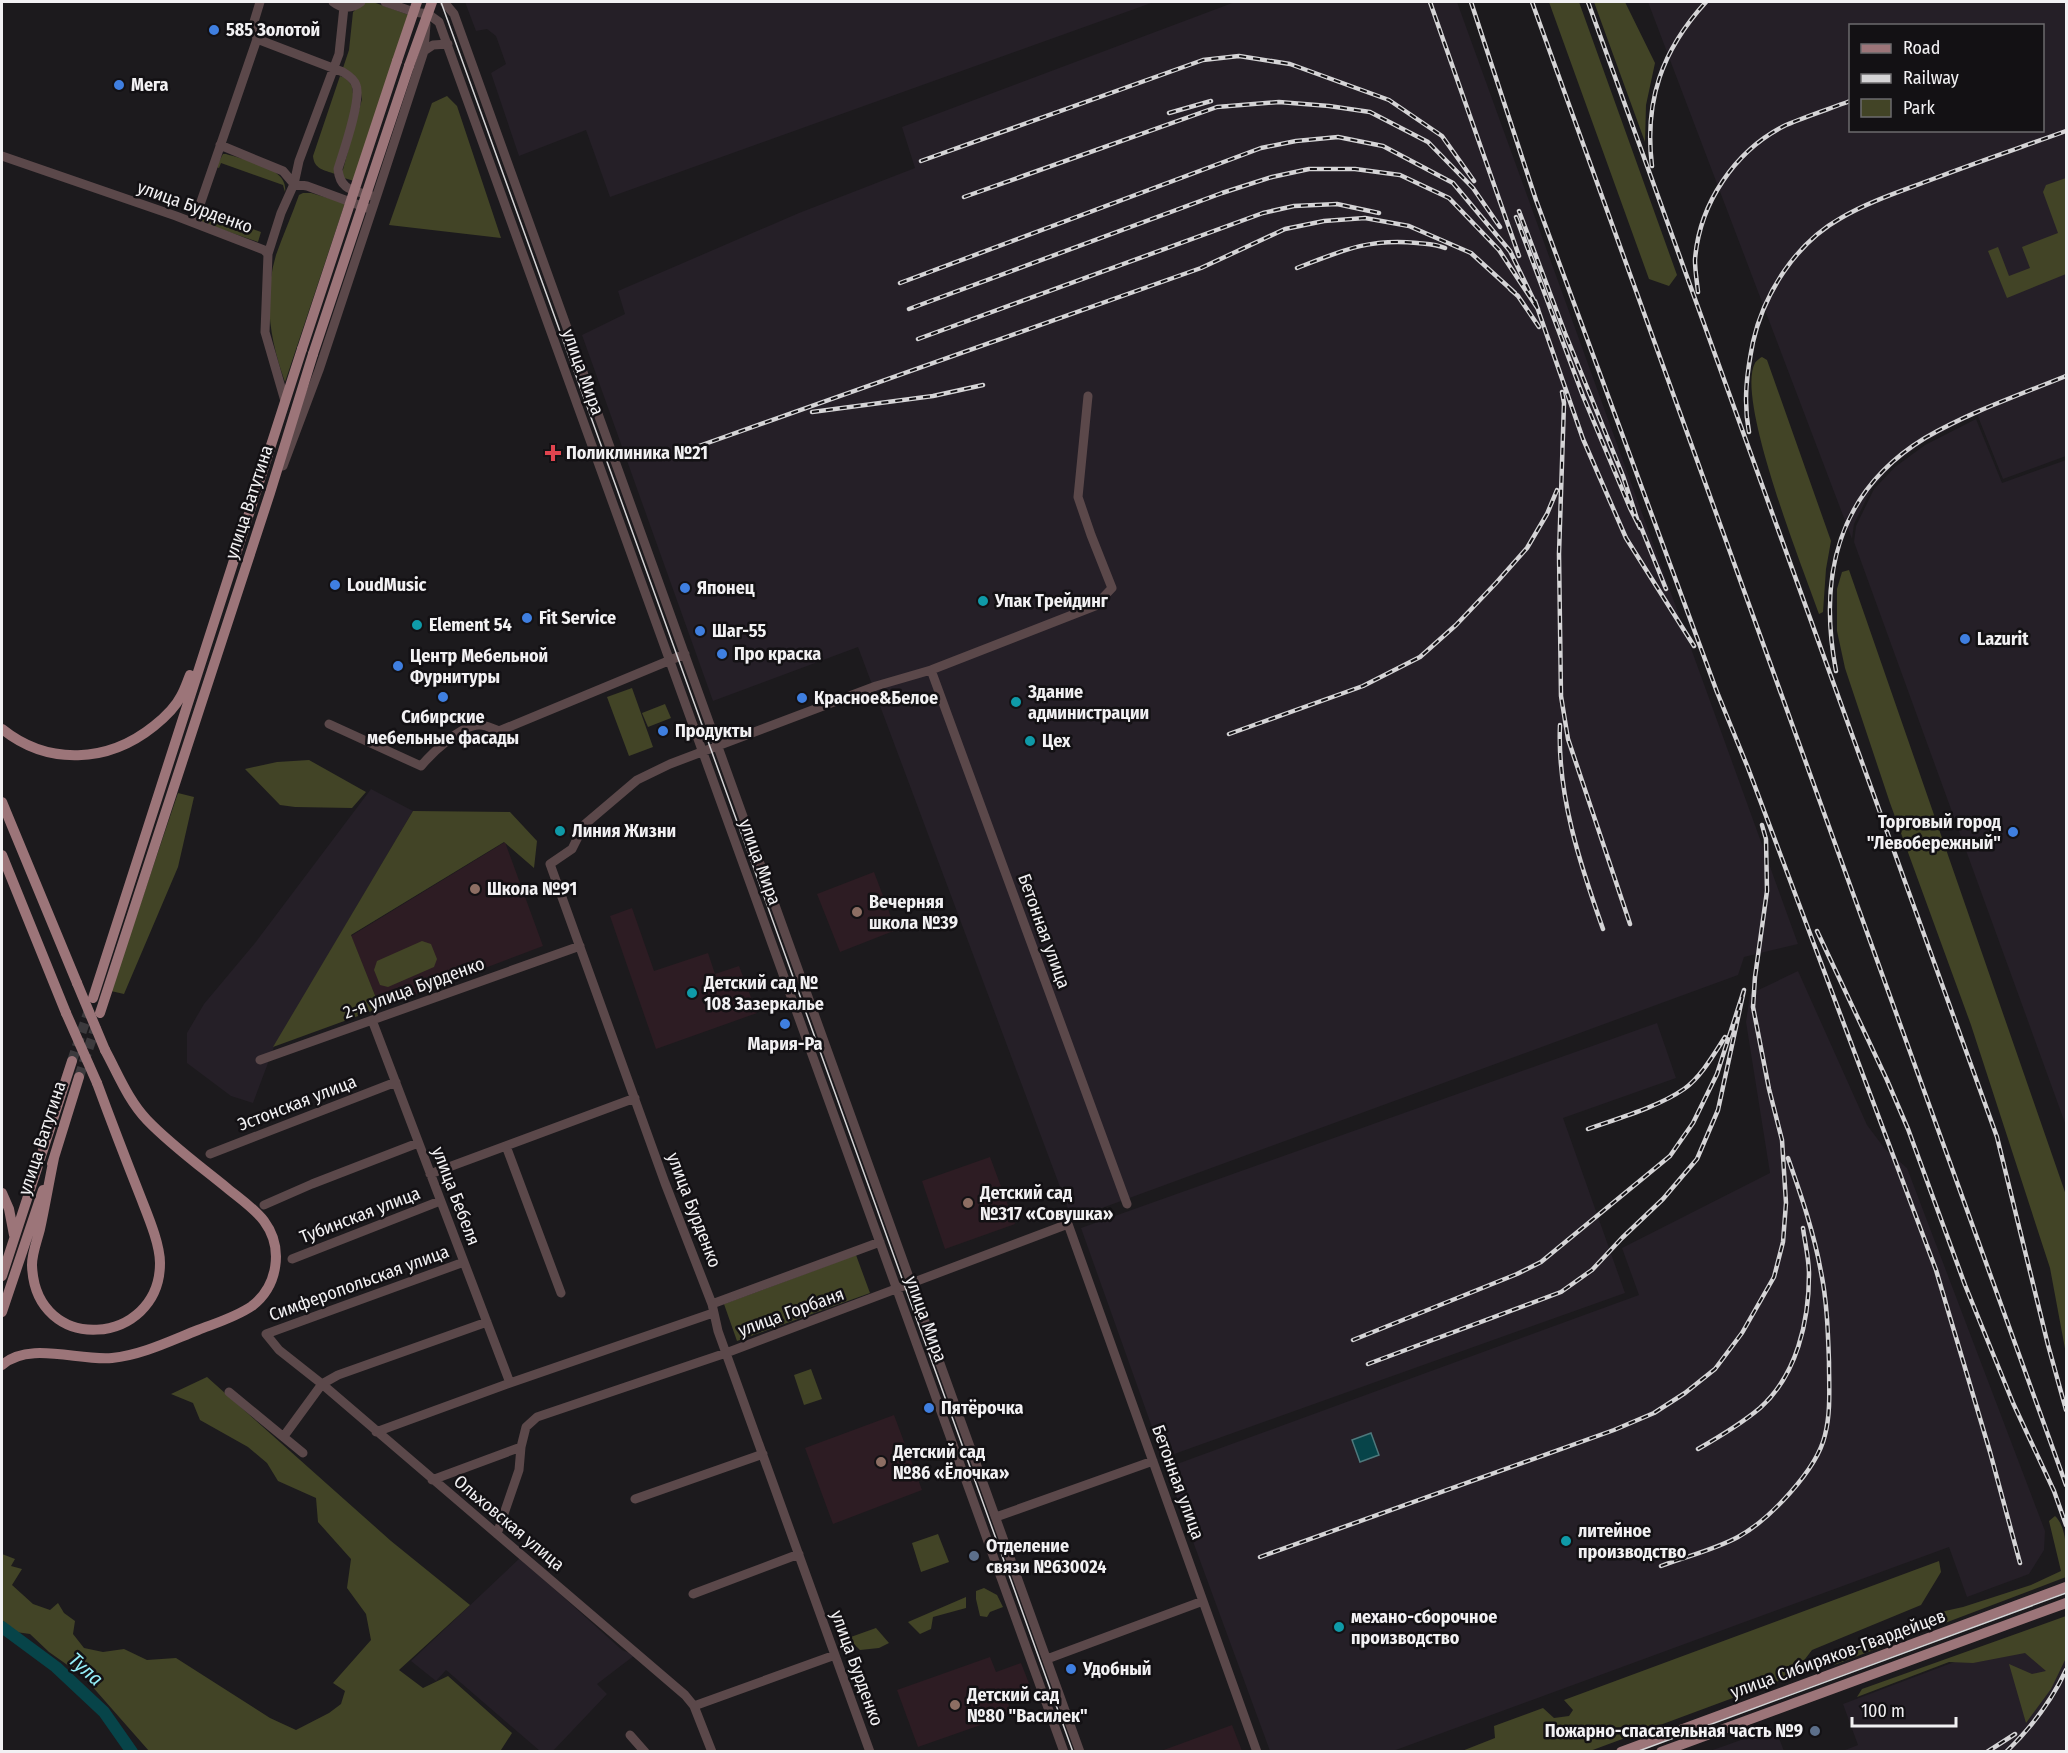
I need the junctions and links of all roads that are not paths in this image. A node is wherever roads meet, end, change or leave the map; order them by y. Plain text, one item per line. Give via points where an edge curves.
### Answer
1 (260, 2) edge
2 (333, 2) edge
3 (361, 2) edge
4 (385, 2) edge
5 (432, 2) edge
6 (444, 2) edge
7 (344, 7) junction
8 (415, 7) edge
9 (427, 16) junction
10 (257, 39) junction
11 (448, 44) junction
12 (424, 51) junction
13 (334, 68) junction
14 (220, 145) junction
15 (2, 156) edge
16 (294, 184) junction
17 (376, 198) junction
18 (372, 210) junction
19 (194, 222) junction
20 (540, 251) junction
21 (268, 254) junction
22 (524, 257) junction
23 (307, 352) junction
24 (1088, 396) dead end
25 (285, 401) junction
26 (270, 493) junction
27 (208, 640) junction
28 (685, 654) junction
29 (670, 660) junction
30 (931, 670) junction
31 (329, 724) dead end
32 (2, 729) edge
33 (718, 747) junction
34 (703, 752) junction
35 (2, 802) edge
36 (2, 855) edge
37 (580, 946) junction
38 (93, 998) tunnel mouth
39 (100, 1013) tunnel mouth
40 (372, 1020) junction
41 (260, 1060) dead end
42 (72, 1061) tunnel mouth
43 (79, 1077) tunnel mouth
44 (396, 1082) junction
45 (635, 1098) junction
46 (418, 1143) junction
47 (506, 1146) junction
48 (210, 1154) dead end
49 (54, 1158) junction
50 (430, 1174) junction
51 (2, 1193) edge
52 (440, 1202) junction
53 (1126, 1204) dead end
54 (264, 1205) dead end
55 (1068, 1224) joint
56 (880, 1242) junction
57 (13, 1244) junction
58 (292, 1259) dead end
59 (464, 1263) junction
60 (2, 1276) edge
61 (912, 1285) junction
62 (897, 1290) junction
63 (561, 1293) dead end
64 (713, 1308) junction
65 (2, 1312) edge
66 (486, 1323) junction
67 (266, 1334) joint
68 (726, 1353) junction
69 (2, 1365) edge
70 (510, 1383) junction
71 (322, 1384) junction
72 (230, 1392) dead end
73 (376, 1432) junction
74 (284, 1436) junction
75 (521, 1447) junction
76 (303, 1453) dead end
77 (763, 1454) junction
78 (1153, 1461) junction
79 (432, 1480) junction
80 (635, 1499) dead end
81 (996, 1517) junction
82 (497, 1534) junction
83 (799, 1554) junction
84 (2067, 1587) edge
85 (693, 1594) dead end
86 (1203, 1601) junction
87 (2067, 1603) edge
88 (835, 1655) junction
89 (1047, 1659) junction
90 (694, 1706) junction
91 (630, 1735) dead end
92 (645, 1752) edge
93 (712, 1752) edge
94 (870, 1752) edge
95 (1064, 1752) edge
96 (1080, 1752) edge
97 (1257, 1752) edge
98 (1621, 1752) edge
99 (1661, 1752) edge

1 - 10 street via 253,25
2 - 7 street
3 - 7 street
4 - 8 street
5 - 9 main road, улица Ватутина
6 - 20 street, улица Мира via 454,14
7 - 13 street via 341,45
8 - 9 street
8 - 23 main road, улица Ватутина, bridge
9 - 11 street, улица Мира via 439,22
9 - 12 street
9 - 23 main road, улица Ватутина, bridge
10 - 13 street
10 - 14 street
11 - 12 street via 433,45
11 - 22 street, улица Мира
12 - 17 street
13 - 16 street
13 - 17 street via 349,75 356,85 358,99 338,170 339,180 343,186
14 - 16 street via 283,171
14 - 19 street
15 - 19 street, улица Бурденко
16 - 18 street
16 - 21 street
17 - 18 street
18 - 26 street via 315,381
19 - 21 street, улица Бурденко
20 - 22 street
20 - 28 street, улица Мира
21 - 25 street, улица Бурденко via 265,332
22 - 29 street, улица Мира
23 - 25 main road, улица Ватутина
23 - 26 main road, улица Ватутина
24 - 30 street via 1078,497 1112,588 1095,606
25 - 27 main road, улица Ватутина
26 - 39 main road, улица Ватутина
27 - 32 main road via 181,697 164,718 120,747 100,754 57,755 32,748
27 - 38 main road, улица Ватутина
28 - 29 street
28 - 33 street, улица Мира
29 - 31 street via 499,731 480,725 465,730 434,751 421,766
29 - 34 street, улица Мира
30 - 33 street via 876,686
30 - 53 street, Бетонная улица
33 - 34 street
33 - 61 street, улица Мира
34 - 37 street, улица Бурденко via 637,780 584,825 572,849 550,864
34 - 56 street, улица Мира
35 - 69 main road, bridge via 105,1050 129,1096 147,1120 265,1223 275,1245 276,1268 264,1296 236,1315 136,1354 86,1359 34,1353 19,1355
36 - 49 main road, bridge via 97,1083 152,1227 160,1261 152,1298 128,1321 110,1329 86,1330 67,1324 45,1306 35,1283 32,1258
37 - 40 street, 2-я улица Бурденко
37 - 45 street, улица Бурденко
40 - 41 street, 2-я улица Бурденко
40 - 44 street, улица Бебеля
42 - 57 main road, улица Ватутина
43 - 49 main road, улица Ватутина
44 - 46 street, улица Бебеля
44 - 48 street, Эстонская улица
45 - 47 street
45 - 64 street, улица Бурденко
46 - 50 street, улица Бебеля
46 - 54 street
47 - 50 street
47 - 63 street
49 - 65 main road, улица Ватутина
50 - 52 street, улица Бебеля
51 - 57 main road via 12,1220
52 - 58 street, Тубинская улица
52 - 59 street, улица Бебеля
55 - 61 street, улица Горбаня
55 - 78 street, Бетонная улица
56 - 62 street, улица Мира
56 - 64 street, улица Горбаня
57 - 60 main road, улица Ватутина
59 - 66 street, улица Бебеля
59 - 67 street, Симферопольская улица
61 - 62 street, улица Горбаня
61 - 81 street, улица Мира
62 - 68 street, улица Горбаня
62 - 95 street, улица Мира
64 - 68 street, улица Бурденко
64 - 70 street, улица Горбаня
66 - 70 street, улица Бебеля
66 - 71 street
67 - 71 street, Ольховская улица via 279,1350
68 - 75 street, улица Горбаня via 537,1417 526,1427
68 - 77 street, улица Бурденко
70 - 73 street, улица Горбаня
71 - 73 street, Ольховская улица
71 - 74 street
72 - 74 street
73 - 79 street, Ольховская улица
74 - 76 street
75 - 79 street
75 - 82 street via 519,1470
77 - 80 street
77 - 83 street, улица Бурденко
78 - 81 street
78 - 86 street, Бетонная улица
79 - 82 street, Ольховская улица
81 - 89 street, улица Мира
82 - 90 street, Ольховская улица
83 - 85 street
83 - 88 street, улица Бурденко
84 - 98 main road, улица Сибиряков-Гвардейцев
86 - 89 street
86 - 97 street, Бетонная улица
87 - 99 main road, улица Сибиряков-Гвардейцев
88 - 90 street
88 - 94 street, улица Бурденко
89 - 96 street, улица Мира
90 - 93 street, Ольховская улица
91 - 92 street

